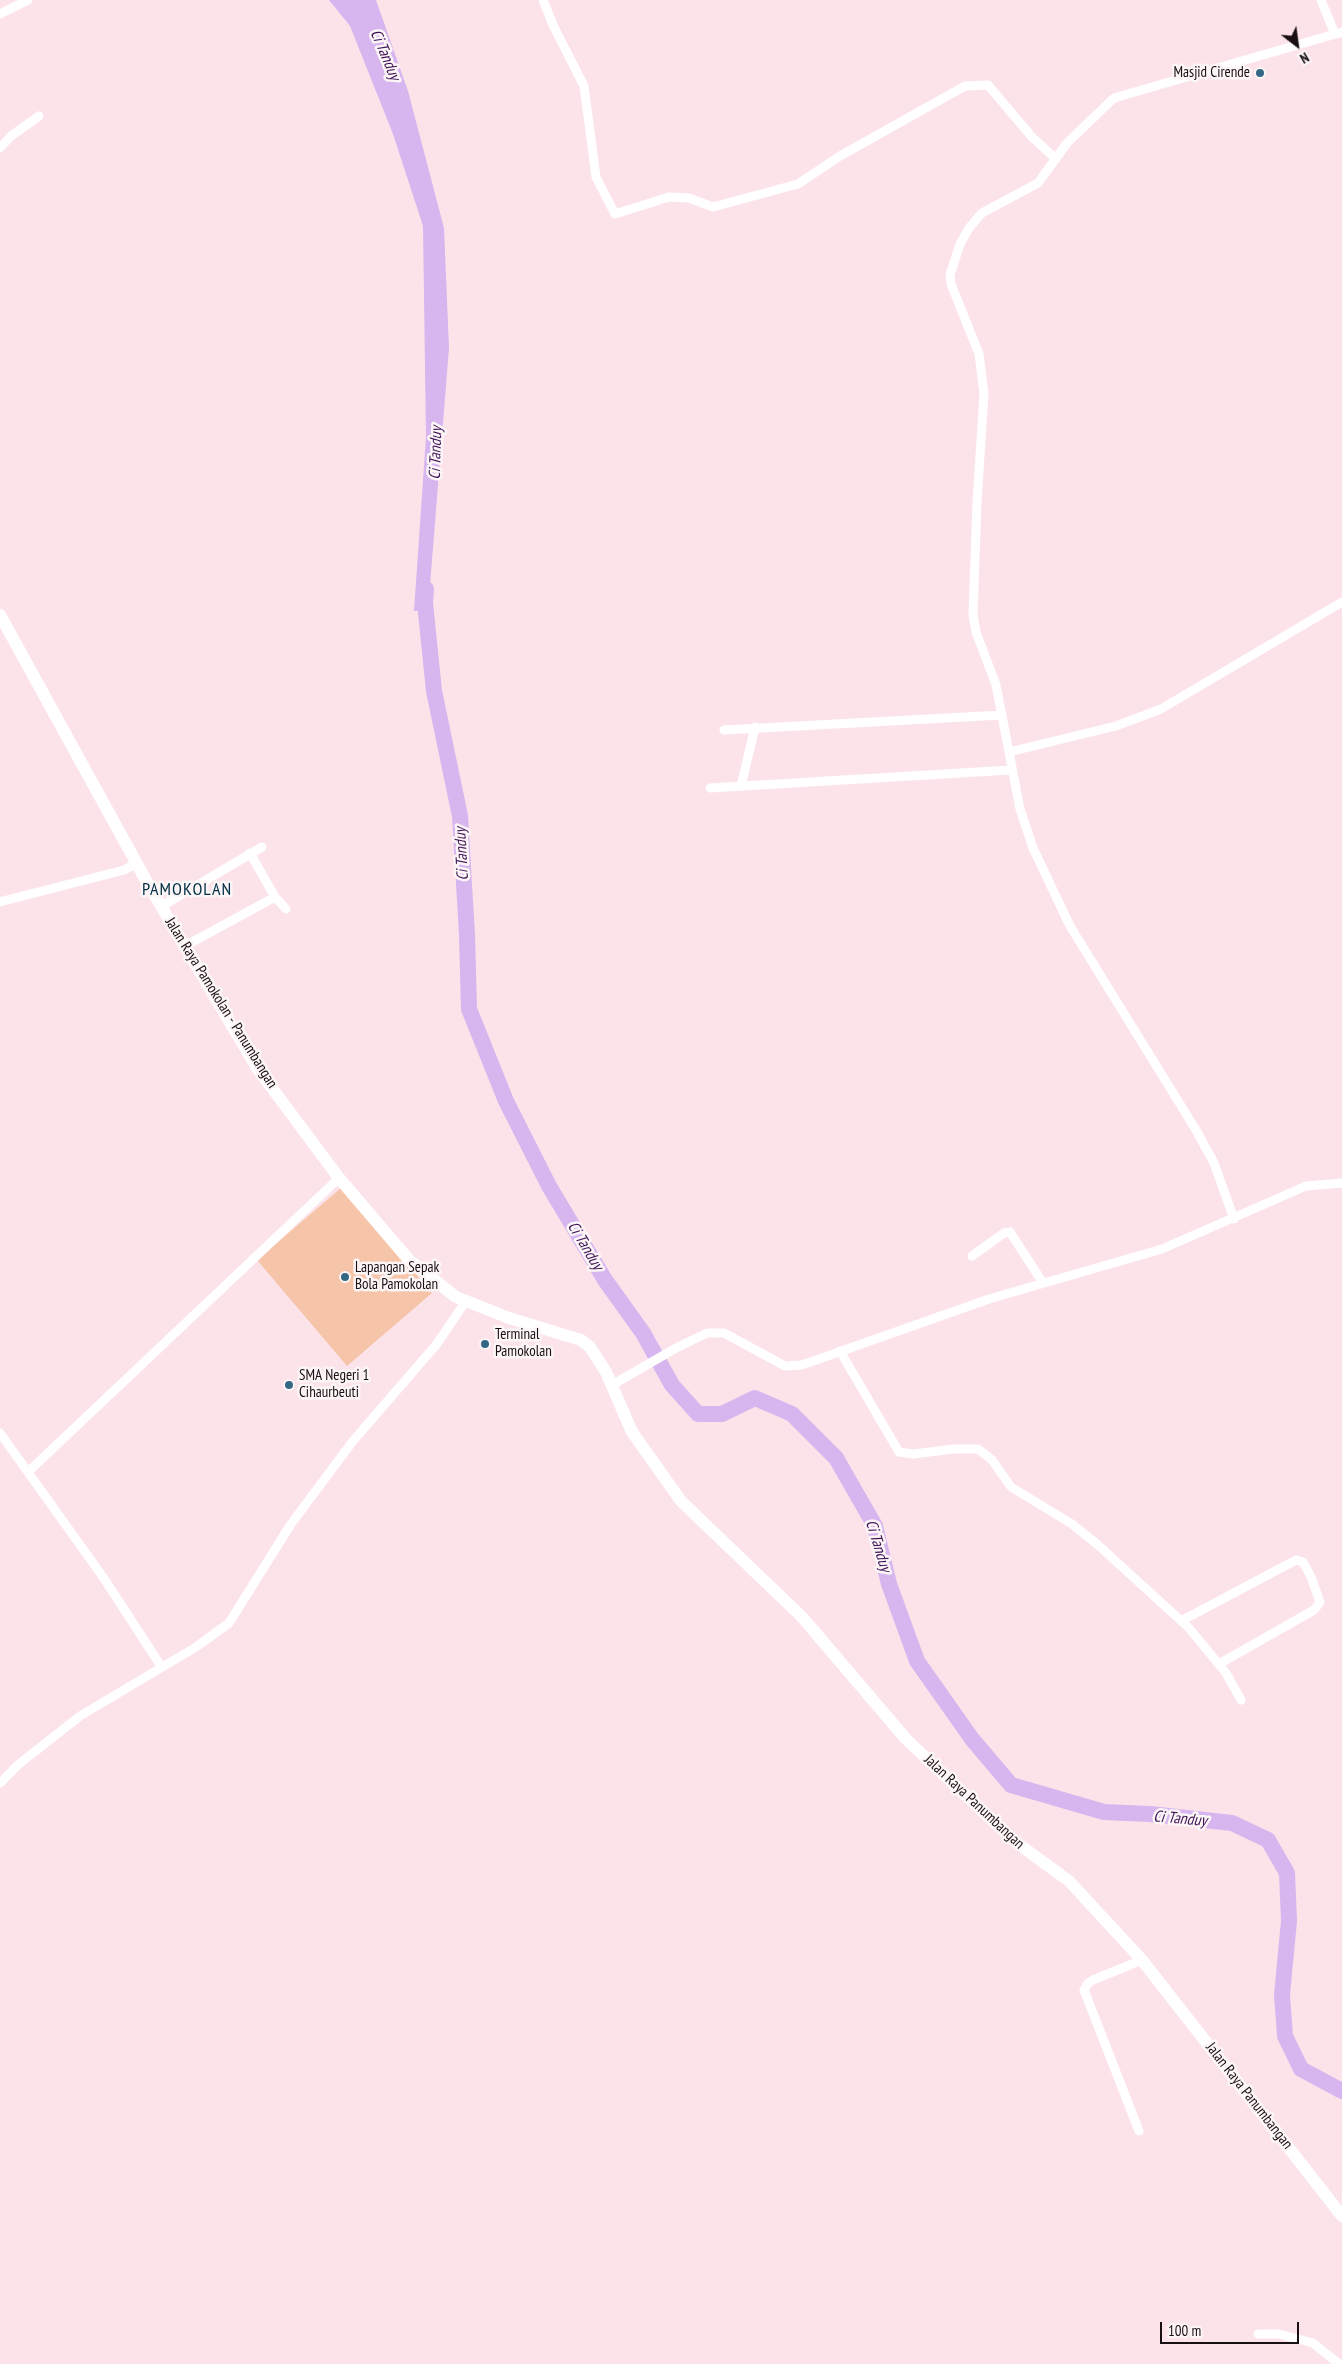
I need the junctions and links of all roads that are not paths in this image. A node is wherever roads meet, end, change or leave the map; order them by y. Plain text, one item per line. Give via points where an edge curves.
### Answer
1 (28, 0) edge
2 (543, 0) edge
3 (1321, 0) edge
4 (0, 14) edge
5 (1339, 33) edge
6 (39, 116) dead end
7 (0, 148) edge
8 (1056, 159) junction
9 (1342, 602) edge
10 (0, 615) edge
11 (1002, 715) junction
12 (755, 727) junction
13 (724, 730) dead end
14 (1008, 752) junction
15 (1011, 770) junction
16 (741, 786) junction
17 (710, 788) dead end
18 (262, 847) dead end
19 (250, 854) junction
20 (137, 863) junction
21 (275, 898) junction
22 (0, 902) edge
23 (162, 906) junction
24 (286, 909) dead end
25 (185, 946) junction
26 (339, 1178) junction
27 (1342, 1183) edge
28 (1234, 1219) junction
29 (972, 1256) dead end
30 (1043, 1283) junction
31 (466, 1301) junction
32 (840, 1351) junction
33 (612, 1386) junction
34 (0, 1433) edge
35 (29, 1471) junction
36 (1181, 1621) junction
37 (1219, 1664) junction
38 (161, 1666) junction
39 (1240, 1700) dead end
40 (0, 1783) edge
41 (1142, 1960) junction
42 (1139, 2131) dead end
43 (1342, 2216) edge
44 (1258, 2334) dead end
45 (1339, 2364) edge

1 - 4 street
2 - 8 street via 584,86 596,177 615,214 673,197 689,198 713,207 801,183 840,156 965,86 988,85 1032,137
3 - 5 street
5 - 8 street via 1118,96 1068,143
6 - 7 street
8 - 11 street via 1035,185 992,206 974,220 960,244 950,275 955,298 981,361 984,394 973,615 996,685
9 - 14 street via 1161,709 1116,726
10 - 20 main road, Jalan Raya Pamokolan - Panumbangan
11 - 12 street
11 - 14 street
12 - 13 street
12 - 16 street
14 - 15 street
15 - 16 street
15 - 28 street via 1034,848 1073,932 1196,1130 1214,1163
16 - 17 street
18 - 19 street
19 - 21 street
19 - 23 street
20 - 22 street via 124,870
20 - 23 main road, Jalan Raya Pamokolan - Panumbangan
21 - 24 street
21 - 25 street
23 - 25 main road, Jalan Raya Pamokolan - Panumbangan
25 - 26 main road, Jalan Raya Pamokolan - Panumbangan via 257,1068
26 - 31 main road, Jalan Raya Pamokolan - Panumbangan via 409,1260 431,1279
26 - 35 street
27 - 28 street via 1306,1186
28 - 30 street via 1162,1249
29 - 30 street via 1010,1232
30 - 32 street
31 - 33 main road, Jalan Raya Pamokolan - Panumbangan via 580,1340 590,1347
31 - 38 street via 436,1345 354,1441 291,1524 229,1623 196,1647
32 - 33 street via 792,1367 724,1333 707,1334 676,1348
32 - 36 street via 899,1452 913,1454 978,1449 992,1460 1011,1487 1079,1530
33 - 41 main road, Jalan Raya Panumbangan via 632,1432 681,1501 802,1617 906,1738 1013,1840 1069,1881
34 - 35 street
35 - 38 street
36 - 37 street
36 - 37 street via 1296,1560 1303,1562 1320,1602 1314,1610
37 - 39 street
38 - 40 street via 80,1716
41 - 42 street via 1093,1980 1084,1987
41 - 43 main road, Jalan Raya Panumbangan
44 - 45 street via 1279,2334 1313,2343

